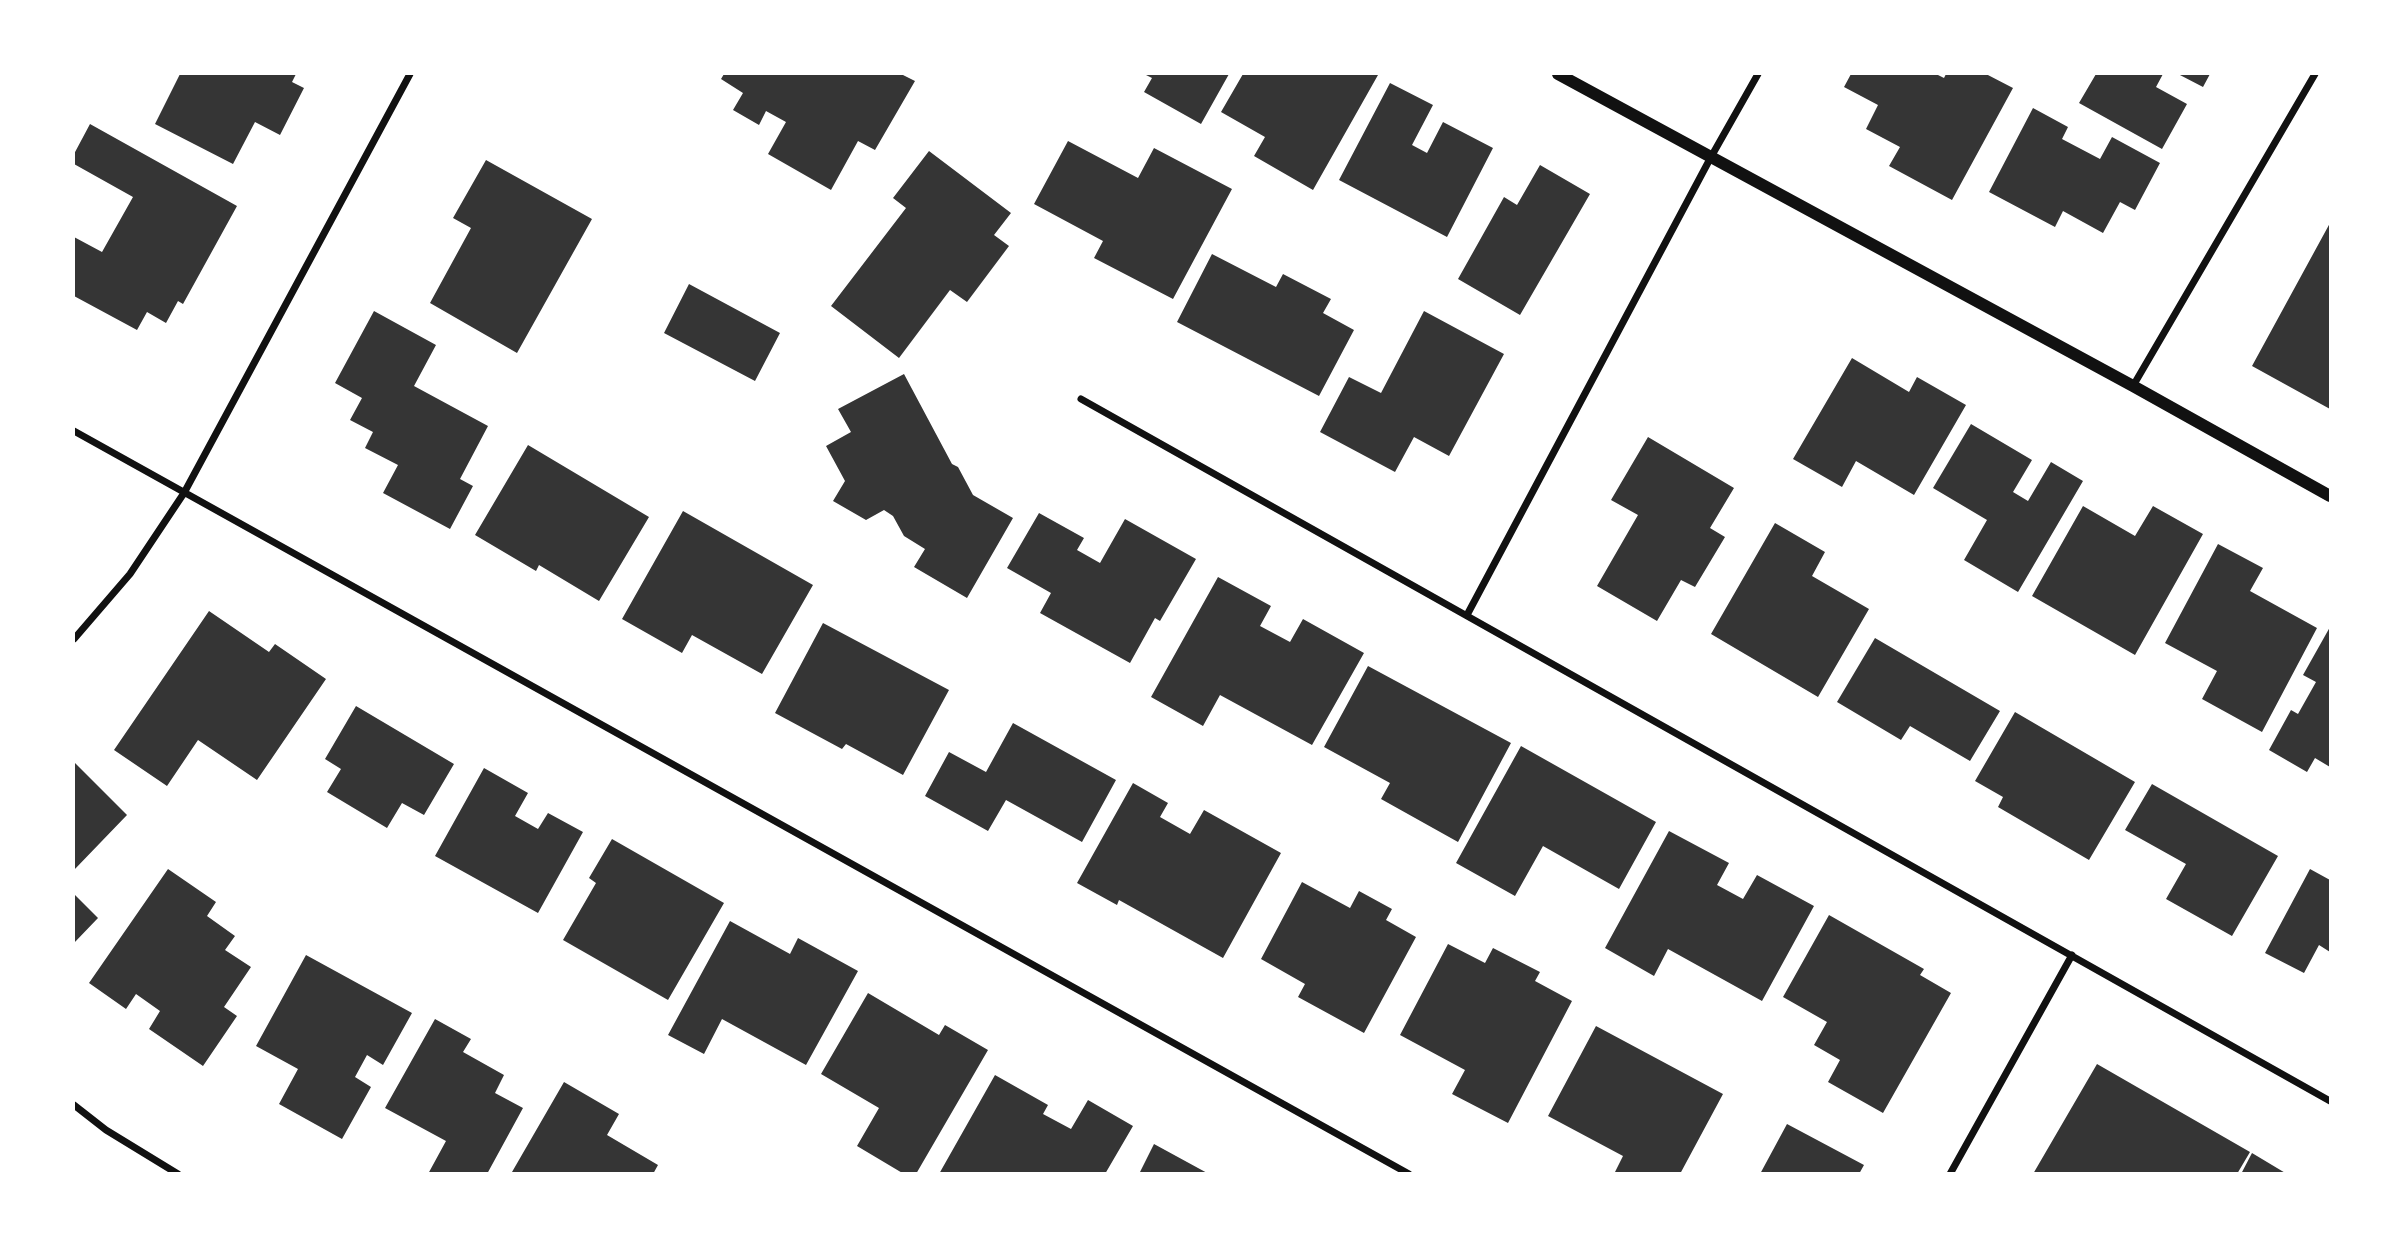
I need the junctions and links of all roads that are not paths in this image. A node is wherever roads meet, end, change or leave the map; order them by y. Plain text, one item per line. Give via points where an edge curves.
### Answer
1 (410, 74) edge
2 (1558, 74) edge
3 (1758, 74) edge
4 (2315, 74) edge
5 (1711, 157) junction
6 (2133, 386) junction
7 (1081, 399) dead end
8 (74, 431) edge
9 (184, 493) junction
10 (2330, 496) edge
11 (1468, 615) junction
12 (74, 639) edge
13 (2072, 955) junction
14 (2330, 1101) edge
15 (74, 1105) edge
16 (178, 1174) edge
17 (1409, 1174) edge
18 (1950, 1174) edge

1 - 9 street
2 - 5 street
3 - 5 street
4 - 6 street
5 - 6 street
5 - 11 street
6 - 10 street
7 - 11 street
8 - 9 street
9 - 12 street via 130,574
9 - 17 street
11 - 13 street
13 - 14 street
13 - 18 street
15 - 16 street

